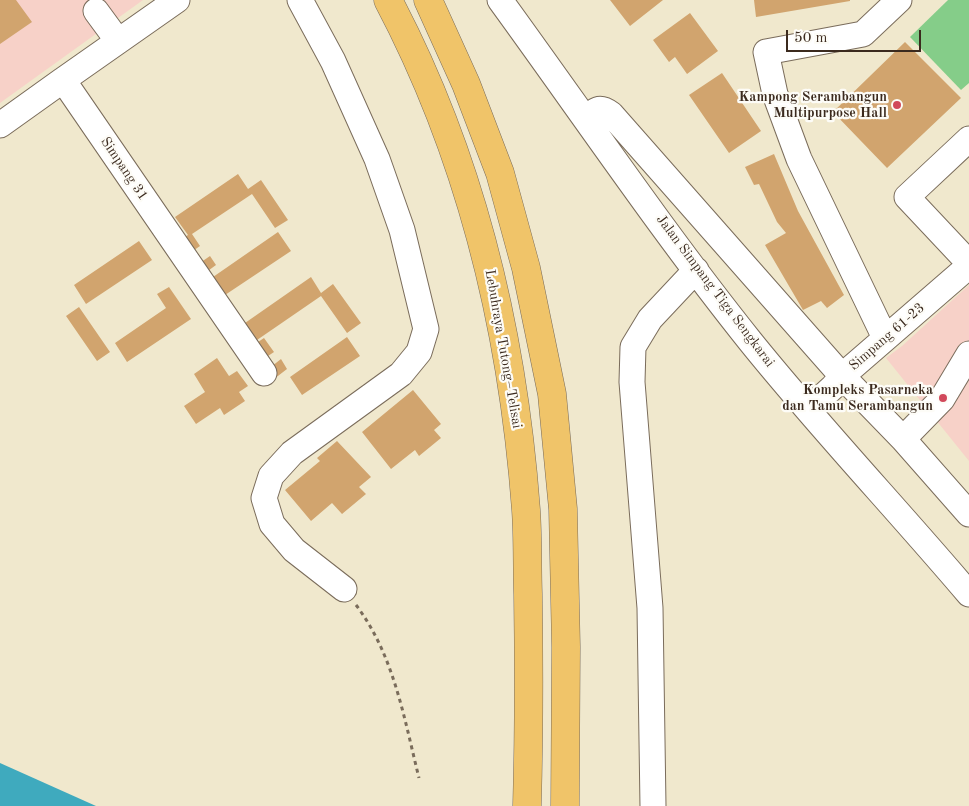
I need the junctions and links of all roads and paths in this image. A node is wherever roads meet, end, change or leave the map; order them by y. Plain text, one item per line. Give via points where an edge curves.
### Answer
1 (177, 0) edge
2 (300, 0) edge
3 (428, 0) edge
4 (500, 0) edge
5 (899, 0) edge
6 (391, 7) edge
7 (96, 11) dead end
8 (118, 41) junction
9 (63, 80) junction
10 (586, 118) junction
11 (0, 125) edge
12 (969, 139) edge
13 (969, 264) edge
14 (696, 270) junction
15 (885, 338) junction
16 (967, 365) edge
17 (264, 373) dead end
18 (842, 376) junction
19 (808, 410) junction
20 (903, 440) junction
21 (969, 514) edge
22 (965, 583) edge
23 (344, 589) joint
24 (418, 778) dead end
25 (528, 795) edge
26 (566, 796) edge
27 (653, 806) edge

1 - 8 street
2 - 23 street via 333,61 378,159 402,230 426,329 419,352 401,374 292,453 271,476 264,498 272,524 294,550
3 - 26 highway via 466,84 500,173 526,268 552,394 563,509
4 - 10 street, Jalan Simpang Tiga Sengkarai
5 - 15 street via 864,34 766,52 775,94 799,159
6 - 25 highway, Lebuhraya Tutong–Telisai via 434,99 466,187 492,278 515,398 526,512
7 - 8 street
8 - 9 street
9 - 11 street
9 - 17 street, Simpang 31
10 - 14 street, Jalan Simpang Tiga Sengkarai
10 - 18 street via 598,109 611,114
12 - 13 street via 907,197
13 - 15 street, Simpang 61-23
14 - 19 street, Jalan Simpang Tiga Sengkarai
14 - 27 street via 650,319 633,348 632,382 650,608
15 - 18 street, Simpang 61-23
16 - 20 street via 942,399
18 - 19 street, Simpang 61-23
18 - 20 street
19 - 22 street, Jalan Simpang Tiga Sengkarai
20 - 21 street
23 - 24 path via 369,622 387,660 396,683

